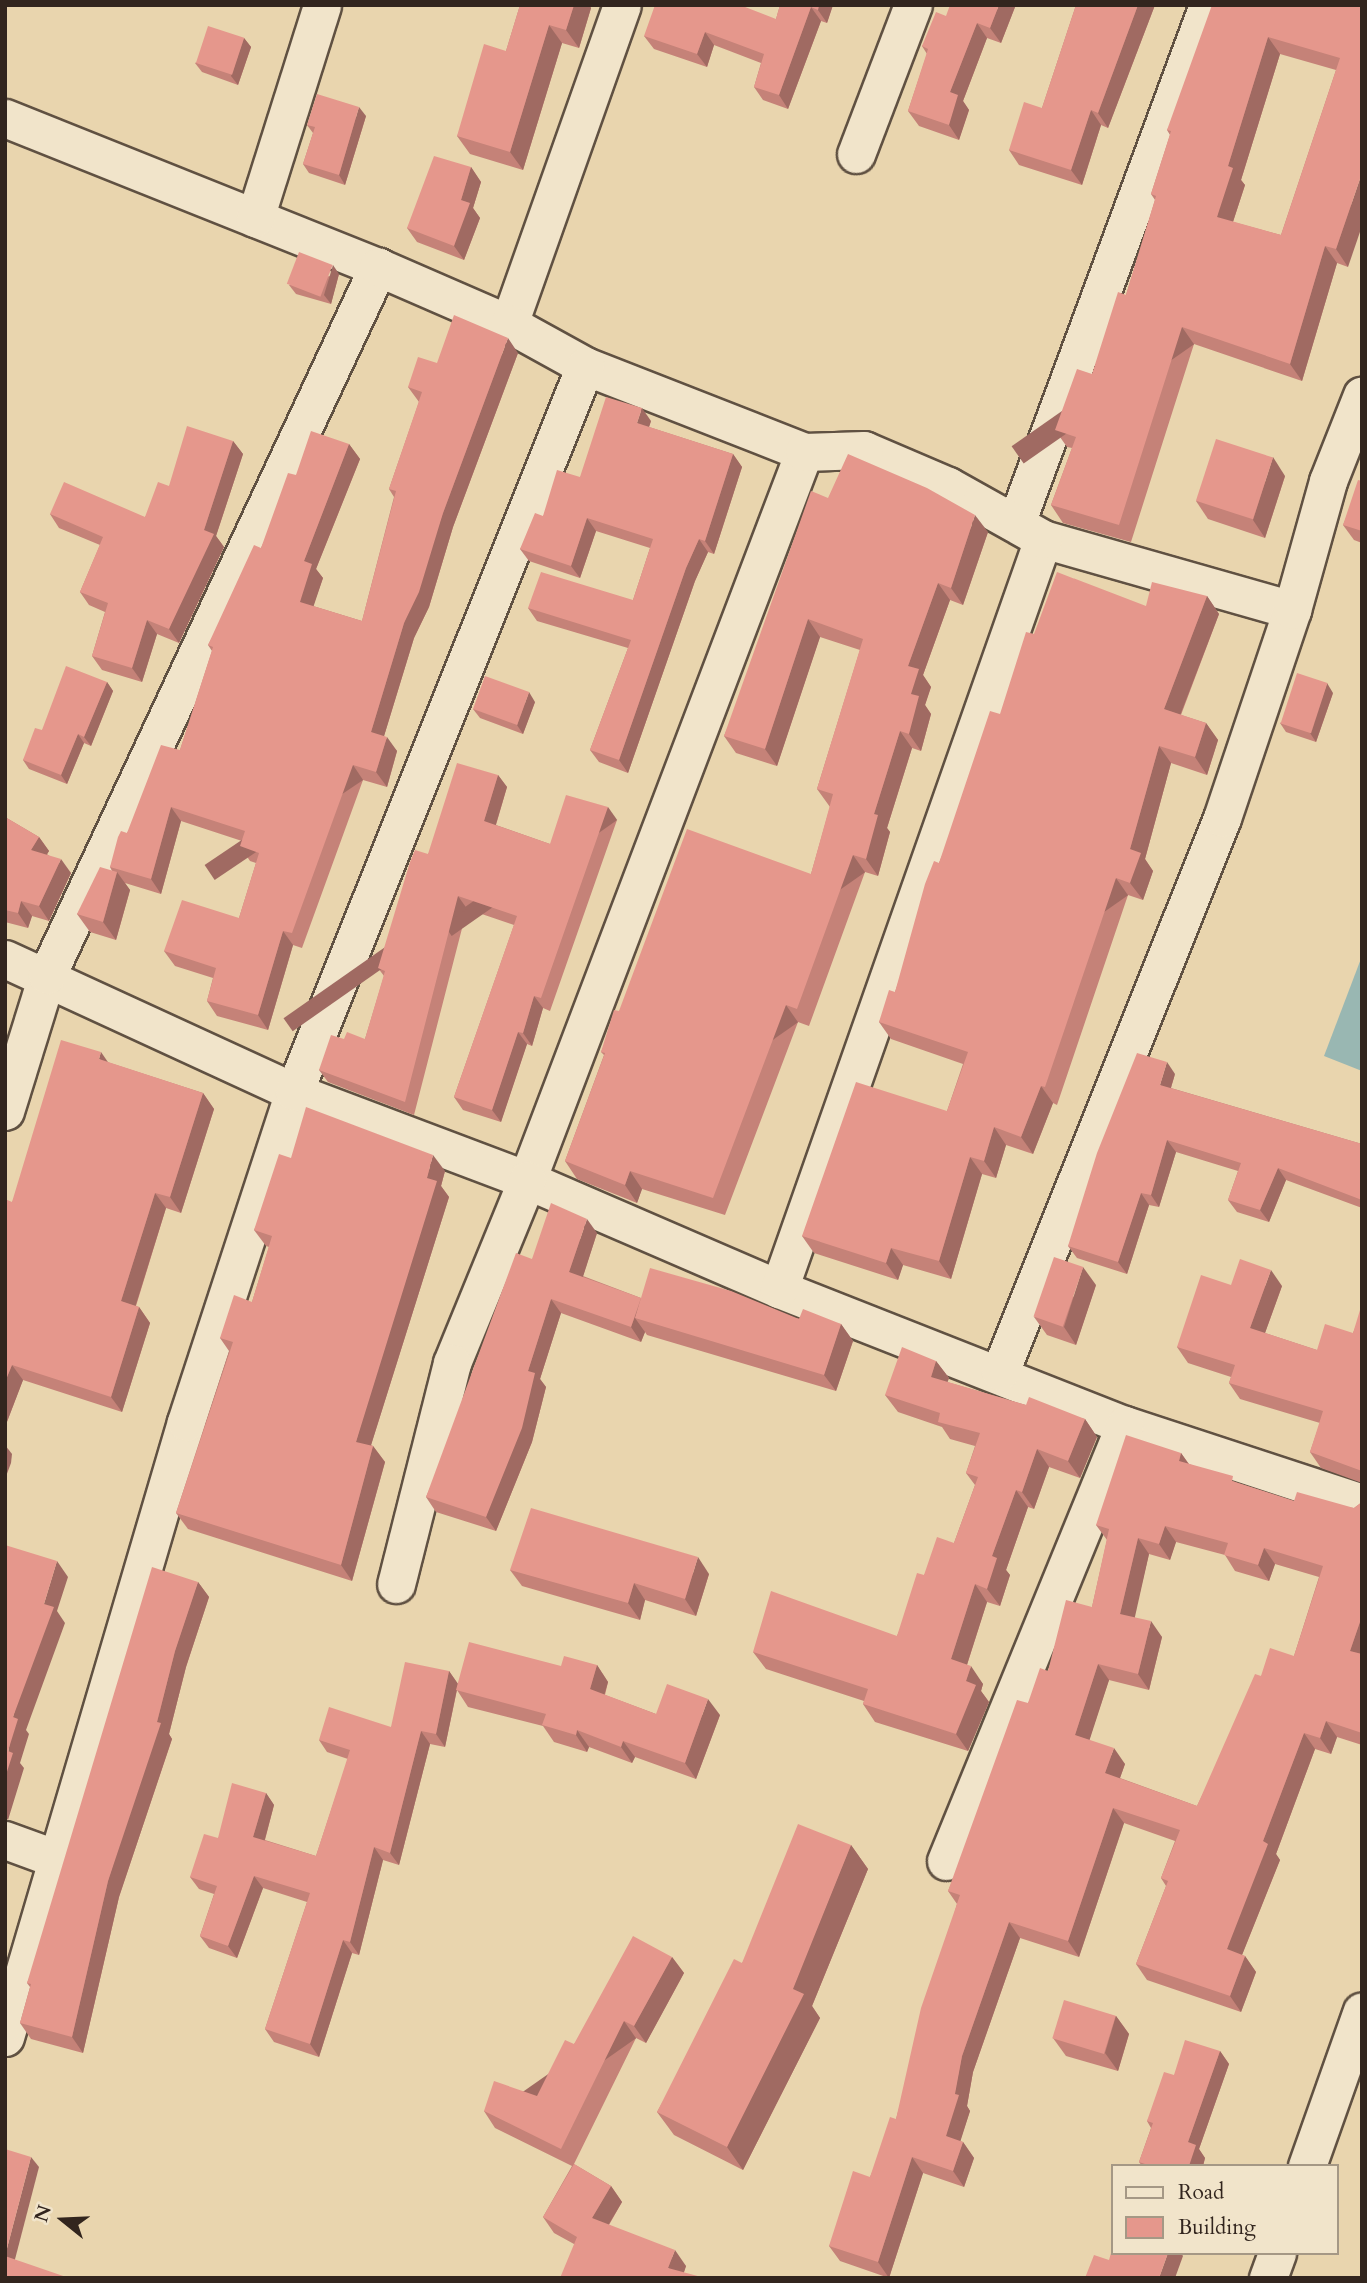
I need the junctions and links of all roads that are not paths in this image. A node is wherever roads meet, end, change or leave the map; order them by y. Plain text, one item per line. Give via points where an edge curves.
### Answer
1 (322, 5) edge
2 (622, 5) edge
3 (913, 5) edge
4 (1208, 5) edge
5 (5, 118) edge
6 (856, 154) dead end
7 (255, 218) junction
8 (378, 267) junction
9 (509, 324) junction
10 (585, 366) junction
11 (1362, 395) edge
12 (804, 452) junction
13 (1030, 531) junction
14 (1292, 610) junction
15 (5, 959) edge
16 (47, 975) junction
17 (294, 1092) junction
18 (5, 1111) edge
19 (527, 1180) junction
20 (779, 1289) junction
21 (1000, 1373) junction
22 (1125, 1425) junction
23 (1362, 1503) edge
24 (396, 1584) dead end
25 (5, 1840) edge
26 (57, 1860) junction
27 (946, 1861) dead end
28 (1362, 2011) edge
29 (5, 2037) edge
30 (1308, 2164) edge
31 (1276, 2255) edge
32 (1268, 2278) edge

1 - 7 street
2 - 9 street
3 - 6 street
4 - 13 street
5 - 7 street
7 - 8 street
8 - 9 street
8 - 16 street
9 - 10 street
10 - 12 street
10 - 17 street
11 - 14 street via 1328,481
12 - 13 street via 864,450 948,486
12 - 19 street
13 - 14 street
13 - 20 street
14 - 21 street via 1222,818
15 - 16 street
16 - 17 street
16 - 18 street
17 - 19 street
17 - 26 street via 186,1422
19 - 20 street
19 - 24 street via 452,1363
20 - 21 street
21 - 22 street
22 - 23 street
22 - 27 street
25 - 26 street
26 - 29 street
28 - 30 street
31 - 32 street

